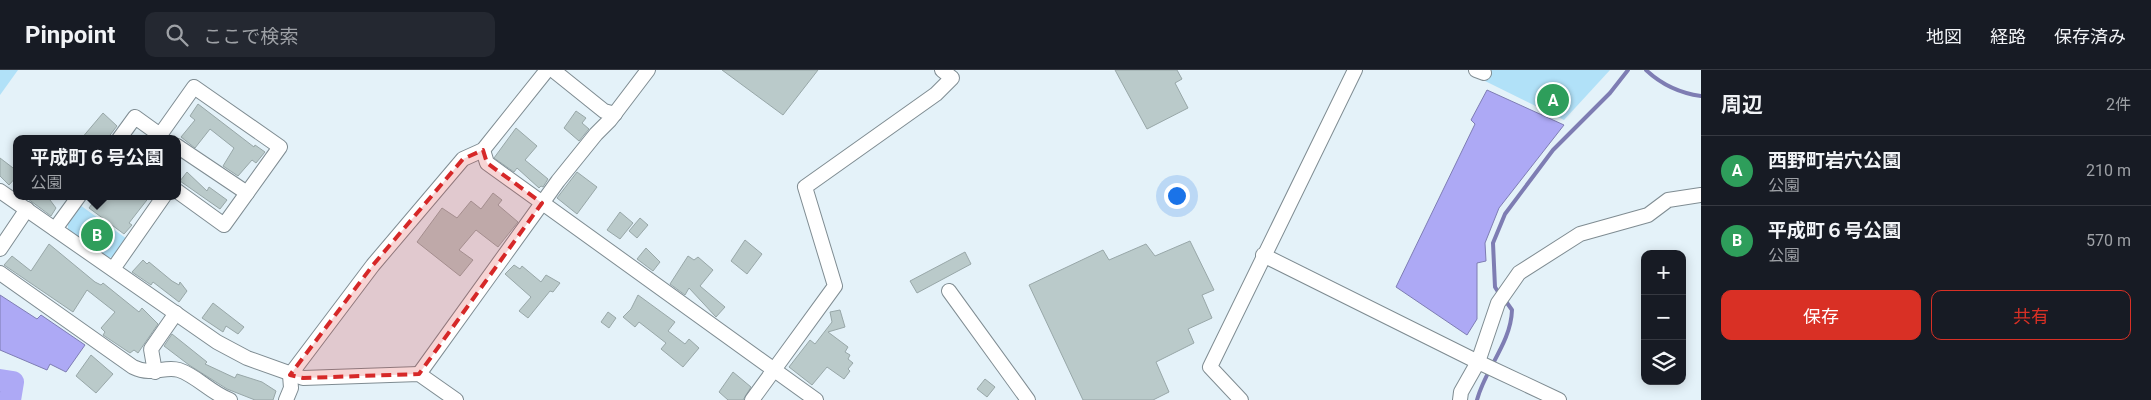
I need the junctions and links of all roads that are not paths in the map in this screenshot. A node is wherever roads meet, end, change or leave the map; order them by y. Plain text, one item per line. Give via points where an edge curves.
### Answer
1 (547, 70) edge
2 (552, 70) edge
3 (648, 70) edge
4 (942, 70) edge
5 (1354, 70) edge
6 (615, 114) junction
7 (122, 135) edge
8 (161, 135) edge
9 (165, 135) edge
10 (181, 149) edge
11 (483, 150) junction
12 (0, 191) edge
13 (247, 193) junction
14 (181, 194) edge
15 (1701, 195) edge
16 (76, 200) edge
17 (161, 200) edge
18 (542, 203) junction
19 (27, 210) junction
20 (55, 230) junction
21 (0, 249) edge
22 (1263, 255) junction
23 (112, 269) junction
24 (0, 273) edge
25 (949, 290) dead end
26 (176, 313) junction
27 (1478, 362) junction
28 (774, 369) junction
29 (155, 372) junction
30 (419, 374) junction
31 (290, 375) junction
32 (230, 400) edge
33 (286, 400) edge
34 (456, 400) edge
35 (752, 400) edge
36 (816, 400) edge
37 (1028, 400) edge
38 (1241, 400) edge
39 (1460, 400) edge
40 (1560, 400) edge

1 - 11 street
2 - 6 street via 604,111
3 - 6 street
4 - 28 street via 952,78 936,94 805,187 835,286
5 - 22 street
6 - 18 street
7 - 8 street via 135,116
9 - 13 street via 194,87 280,147
10 - 13 street
11 - 18 street via 487,163
11 - 31 street via 463,159 368,272
12 - 19 street
13 - 14 street via 224,224
15 - 27 street via 1668,200 1648,215 1580,234 1519,273 1498,304
16 - 20 street
17 - 23 street
18 - 28 street
18 - 30 street
19 - 20 street
19 - 21 street
20 - 23 street
22 - 27 street
22 - 38 street via 1210,367
23 - 26 street
24 - 29 street via 133,367
25 - 37 street
26 - 29 street via 151,349
26 - 31 street via 232,351
27 - 39 street via 1461,392
27 - 40 street
28 - 35 street
28 - 36 street
29 - 32 street via 183,371
30 - 31 street via 303,378
30 - 34 street
31 - 33 street via 291,388

